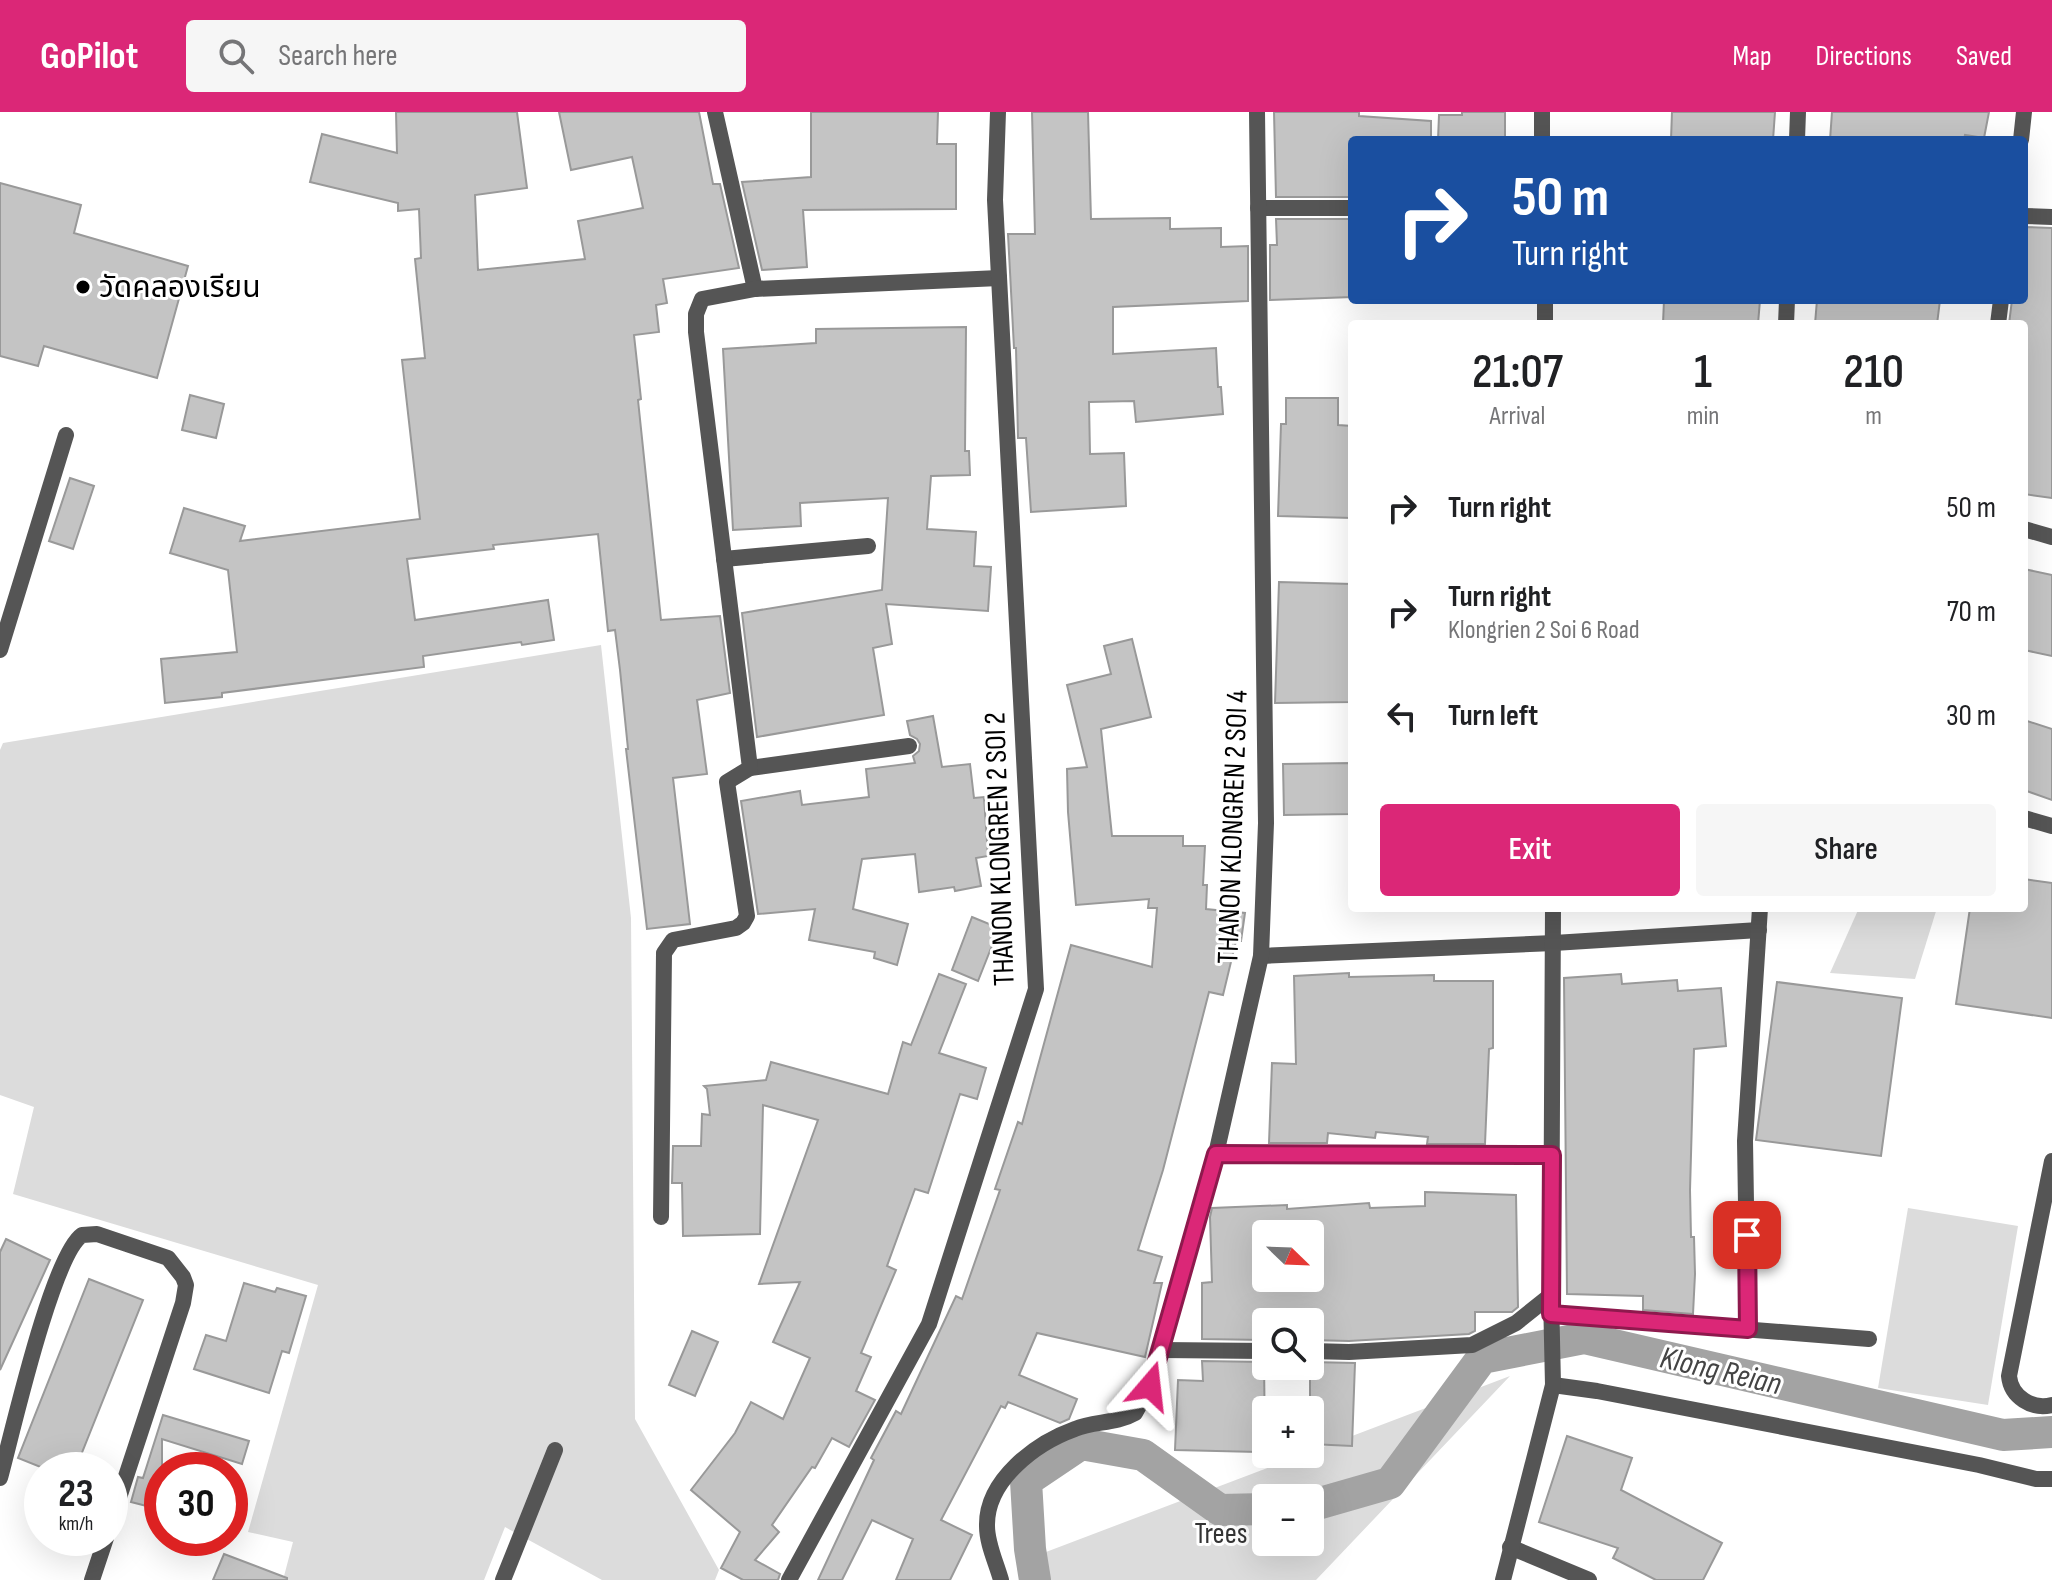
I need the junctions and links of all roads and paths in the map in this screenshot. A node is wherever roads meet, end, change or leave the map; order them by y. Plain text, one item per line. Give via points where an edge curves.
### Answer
1 (715, 112) edge
2 (998, 112) edge
3 (1257, 112) edge
4 (1542, 112) edge
5 (1798, 112) edge
6 (2024, 112) edge
7 (1542, 136) edge
8 (1797, 136) edge
9 (2021, 136) edge
10 (1258, 208) junction
11 (1348, 208) edge
12 (2028, 216) edge
13 (2052, 217) edge
14 (999, 278) junction
15 (755, 289) junction
16 (66, 435) dead end
17 (2028, 530) edge
18 (2052, 537) edge
19 (868, 546) dead end
20 (724, 559) junction
21 (0, 650) edge
22 (909, 746) dead end
23 (750, 768) junction
24 (2028, 819) edge
25 (2052, 826) edge
26 (1553, 912) edge
27 (1760, 912) edge
28 (1759, 930) junction
29 (1554, 943) junction
30 (1261, 956) junction
31 (1216, 1154) junction
32 (1552, 1155) junction
33 (2052, 1161) edge
34 (661, 1217) dead end
35 (1551, 1295) junction
36 (1551, 1317) junction
37 (1748, 1329) junction
38 (1869, 1339) dead end
39 (1161, 1350) junction
40 (1252, 1351) edge
41 (1324, 1351) edge
42 (1553, 1381) junction
43 (2052, 1405) edge
44 (555, 1450) dead end
45 (128, 1470) edge
46 (0, 1478) edge
47 (2052, 1479) edge
48 (1510, 1547) junction
49 (100, 1556) edge
50 (92, 1580) edge
51 (503, 1580) edge
52 (789, 1580) edge
53 (1001, 1580) edge
54 (1503, 1580) edge
55 (1589, 1580) edge

1 - 15 street
2 - 14 street, THANON KLONGREN 2 SOI 2
3 - 10 street, THANON KLONGREN 2 SOI 4
4 - 7 street
5 - 8 street
6 - 9 street
10 - 11 street
10 - 30 street, THANON KLONGREN 2 SOI 4 via 1266,823
12 - 13 street
14 - 15 street
14 - 52 street, THANON KLONGREN 2 SOI 2 via 1036,989 929,1324
15 - 20 street via 702,299 695,316
16 - 21 street
17 - 18 street
19 - 20 street
20 - 23 street
22 - 23 street
23 - 34 street via 727,782 746,920 736,928 673,940 663,956
24 - 25 street
26 - 29 street
27 - 28 street
28 - 29 street
28 - 37 street via 1745,1141
29 - 30 street
29 - 32 street
30 - 31 street, THANON KLONGREN 2 SOI 4
31 - 32 street
31 - 39 street, THANON KLONGREN 2 SOI 4
32 - 35 street
33 - 43 street via 2009,1376 2019,1397 2035,1405
35 - 36 street
35 - 41 street via 1516,1323 1472,1345
36 - 37 street
36 - 42 street
37 - 38 street
39 - 40 street
39 - 53 street, THANON KLONGREN 2 SOI 4 via 1135,1413 1048,1441 1003,1480 986,1523
42 - 47 street
42 - 48 street
44 - 51 street
45 - 46 street via 186,1285 168,1258 97,1234 82,1235 73,1243 54,1285
48 - 54 street
48 - 55 street
49 - 50 street

